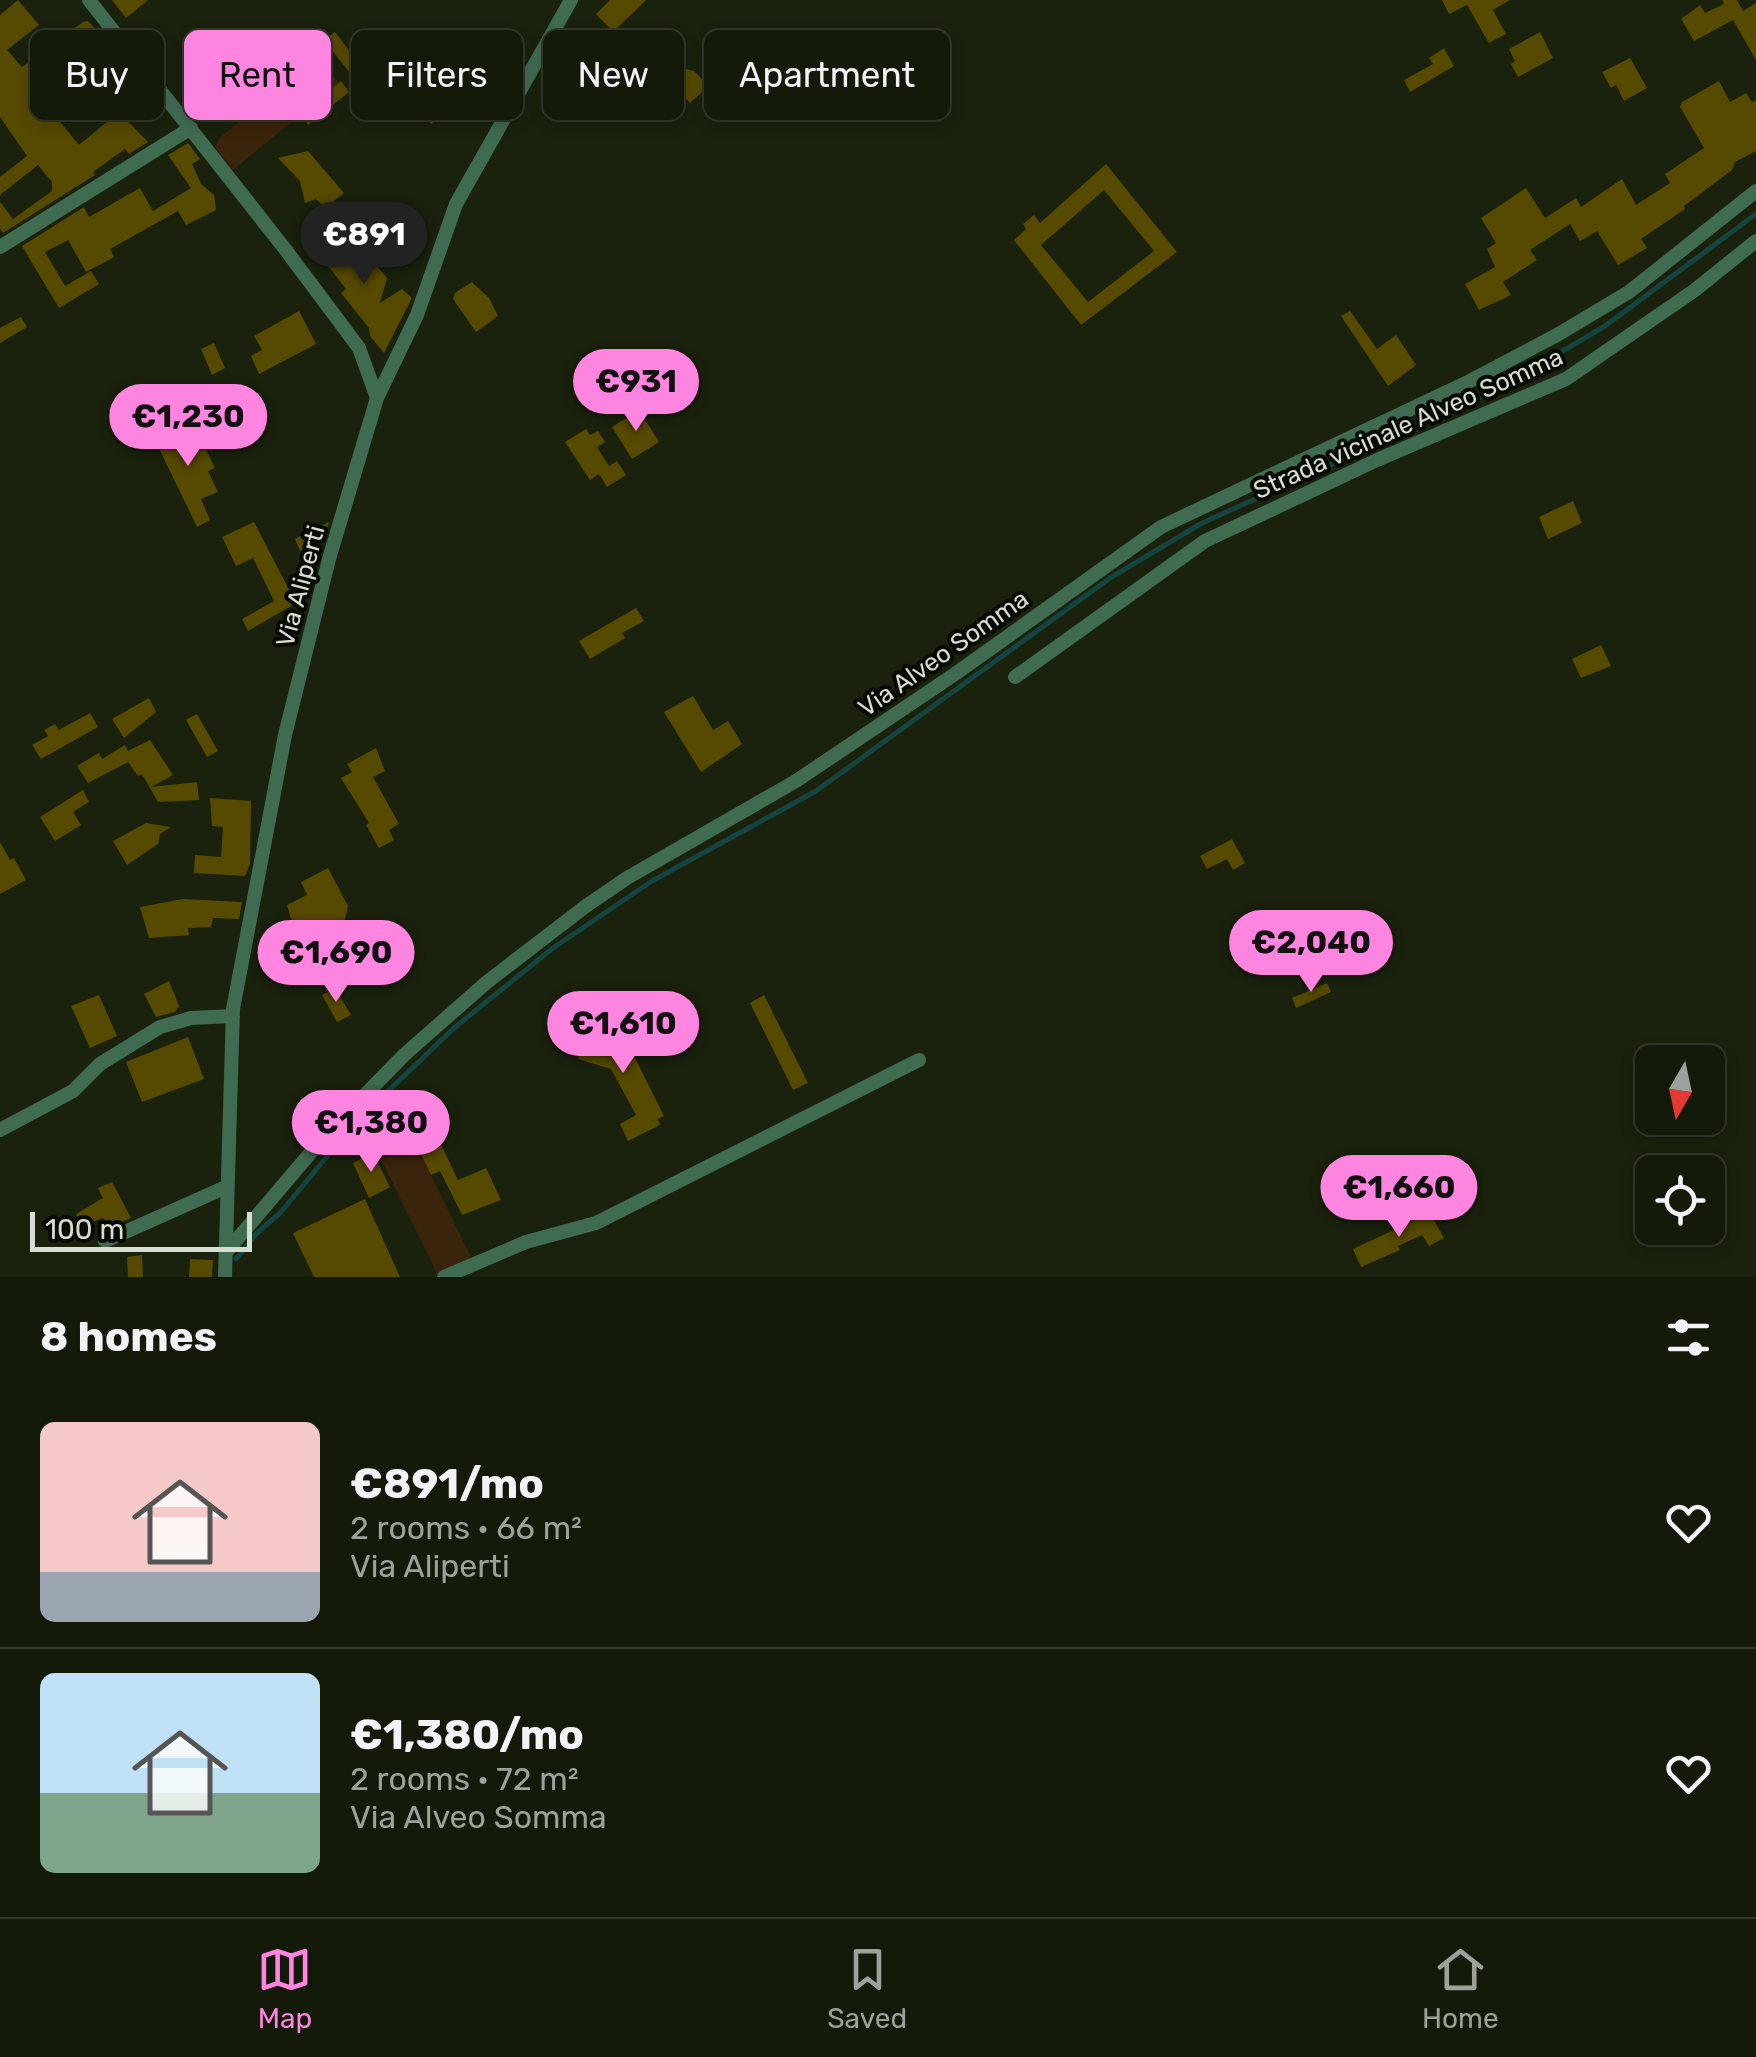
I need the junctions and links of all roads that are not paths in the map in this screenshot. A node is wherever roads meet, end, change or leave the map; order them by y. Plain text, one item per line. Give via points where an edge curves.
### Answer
1 (89, 0) edge
2 (571, 0) edge
3 (191, 128) junction
4 (1756, 190) edge
5 (1756, 240) edge
6 (0, 248) edge
7 (377, 398) junction
8 (1014, 676) dead end
9 (233, 1016) junction
10 (919, 1060) dead end
11 (0, 1130) edge
12 (226, 1188) junction
13 (105, 1241) dead end
14 (228, 1250) junction
15 (226, 1277) edge
16 (444, 1277) edge

1 - 3 street
2 - 7 street, Via Aliperti via 464,188
3 - 6 street
3 - 7 street via 358,348
4 - 14 street, Via Alveo Somma via 1629,292 1529,352 1161,527 796,781 586,906 404,1054
5 - 8 street, Strada vicinale Alveo Somma via 1566,379 1206,541
7 - 9 street, Via Aliperti via 285,735
9 - 11 street via 160,1027 100,1064 73,1091
9 - 12 street, Via Aliperti
10 - 16 street via 596,1223 526,1242
12 - 13 street
12 - 14 street, Via Aliperti
14 - 15 street, Via Aliperti

